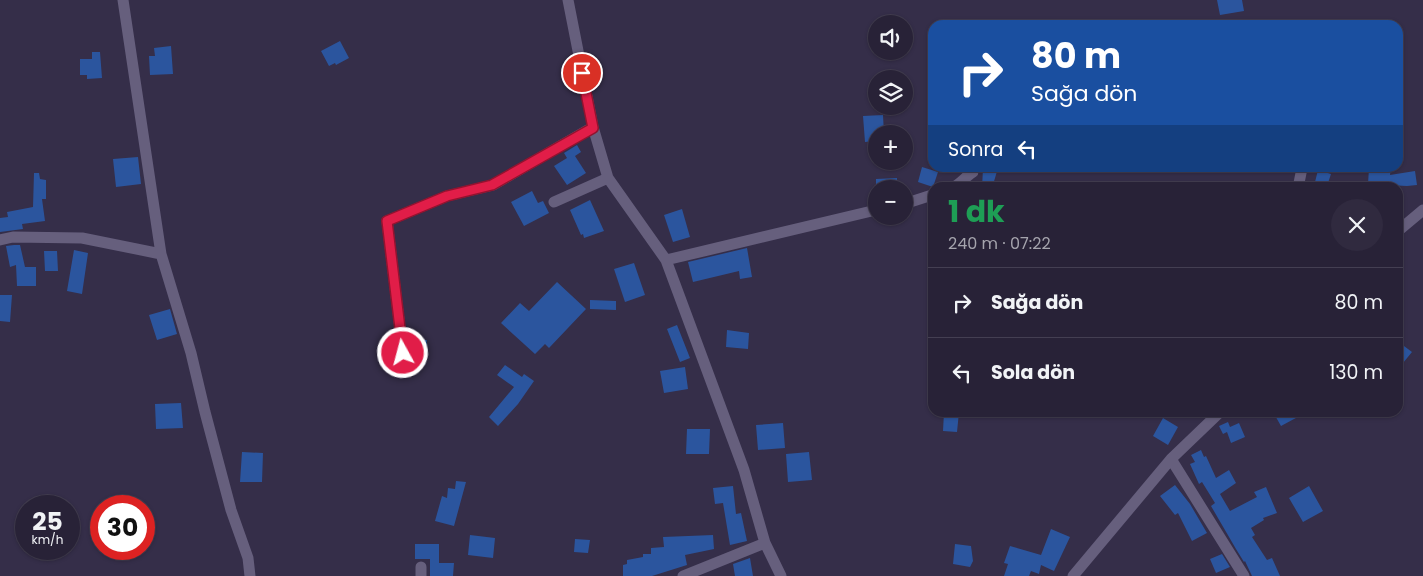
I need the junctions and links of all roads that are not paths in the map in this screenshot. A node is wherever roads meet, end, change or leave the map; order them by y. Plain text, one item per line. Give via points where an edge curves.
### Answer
1 (123, 0) edge
2 (568, 0) edge
3 (593, 128) junction
4 (973, 172) edge
5 (608, 178) junction
6 (962, 182) edge
7 (928, 196) edge
8 (913, 201) edge
9 (554, 202) dead end
10 (1423, 210) edge
11 (868, 212) edge
12 (1403, 228) edge
13 (0, 240) edge
14 (161, 254) junction
15 (666, 260) junction
16 (403, 353) dead end
17 (1215, 417) edge
18 (1171, 459) junction
19 (765, 543) junction
20 (250, 576) edge
21 (683, 576) edge
22 (781, 576) edge
23 (1073, 576) edge
24 (1244, 576) edge

1 - 14 street
2 - 3 street
3 - 5 street
3 - 16 street via 492,185 447,196 387,221
4 - 6 street
5 - 9 street
5 - 15 street
7 - 8 street
10 - 12 street
11 - 15 street
13 - 14 street via 12,237 82,238
14 - 20 street via 191,353 231,510 248,558
15 - 19 street via 744,470
17 - 18 street
18 - 23 street
18 - 24 street
19 - 21 street
19 - 22 street

